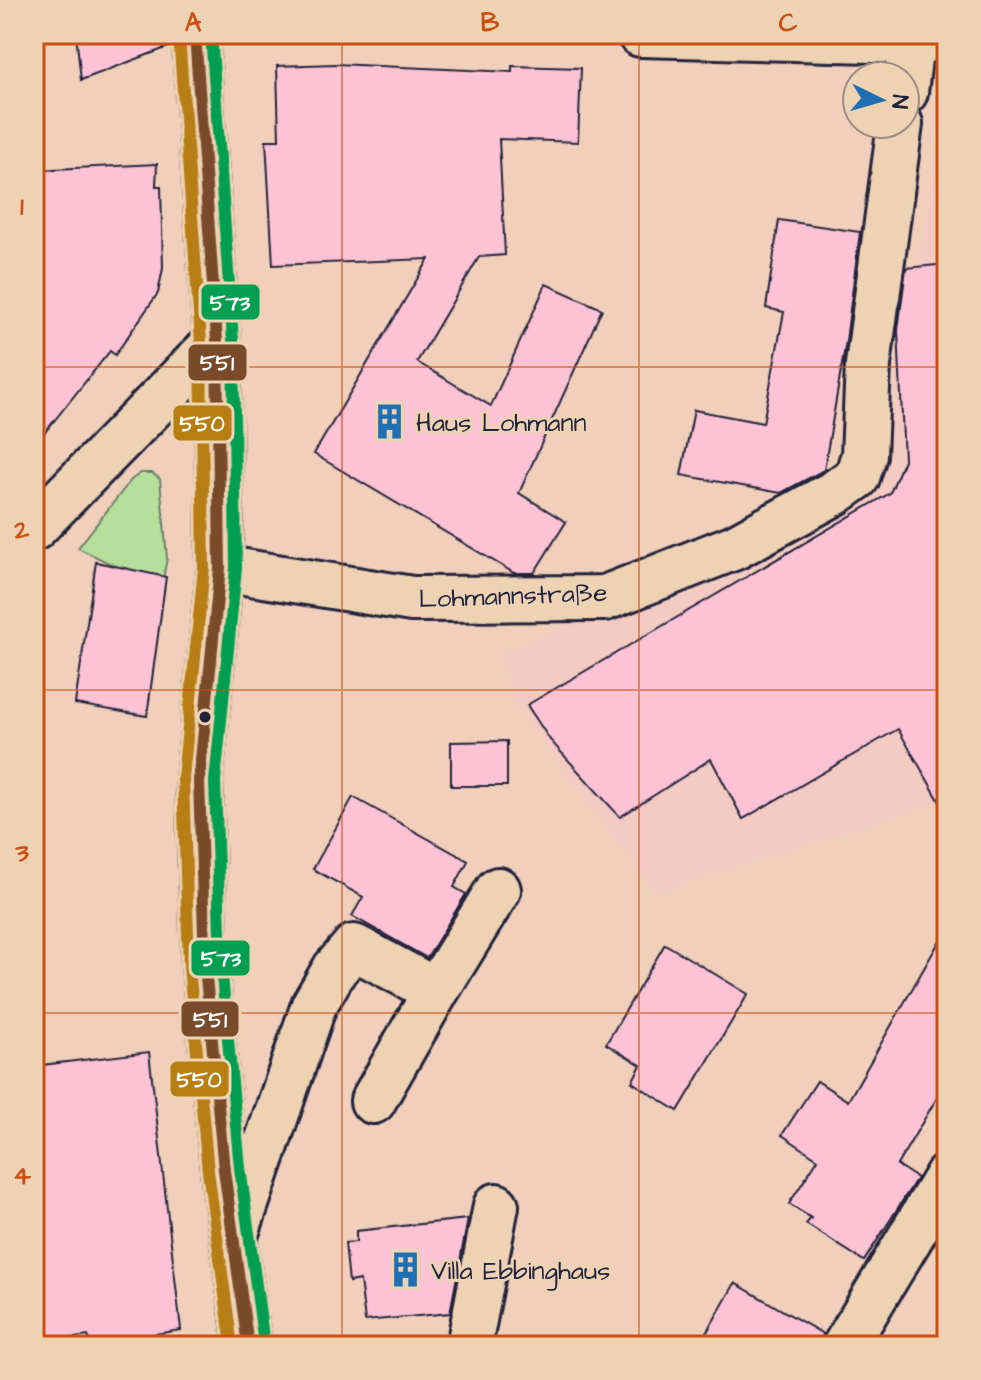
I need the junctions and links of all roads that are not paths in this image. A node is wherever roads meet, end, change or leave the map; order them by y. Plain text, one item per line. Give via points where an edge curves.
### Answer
1 (195, 34) edge
2 (640, 34) edge
3 (924, 37) edge
4 (916, 60) edge
5 (898, 140) edge
6 (217, 341) junction
7 (34, 528) edge
8 (220, 568) junction
9 (498, 890) dead end
10 (436, 991) junction
11 (373, 1101) dead end
12 (947, 1176) edge
13 (496, 1206) dead end
14 (233, 1240) junction
15 (248, 1346) edge
16 (469, 1346) edge
17 (845, 1346) edge

1 - 6 street
2 - 3 street
3 - 4 street
5 - 8 street, Lohmannstraße via 868,365 864,455 857,477 836,492 735,547 605,598 412,599
6 - 7 street
6 - 8 street
8 - 14 street via 199,780 205,966
9 - 10 street
10 - 11 street
10 - 14 street via 354,947 335,969 314,1005
12 - 17 street
13 - 16 street
14 - 15 street

